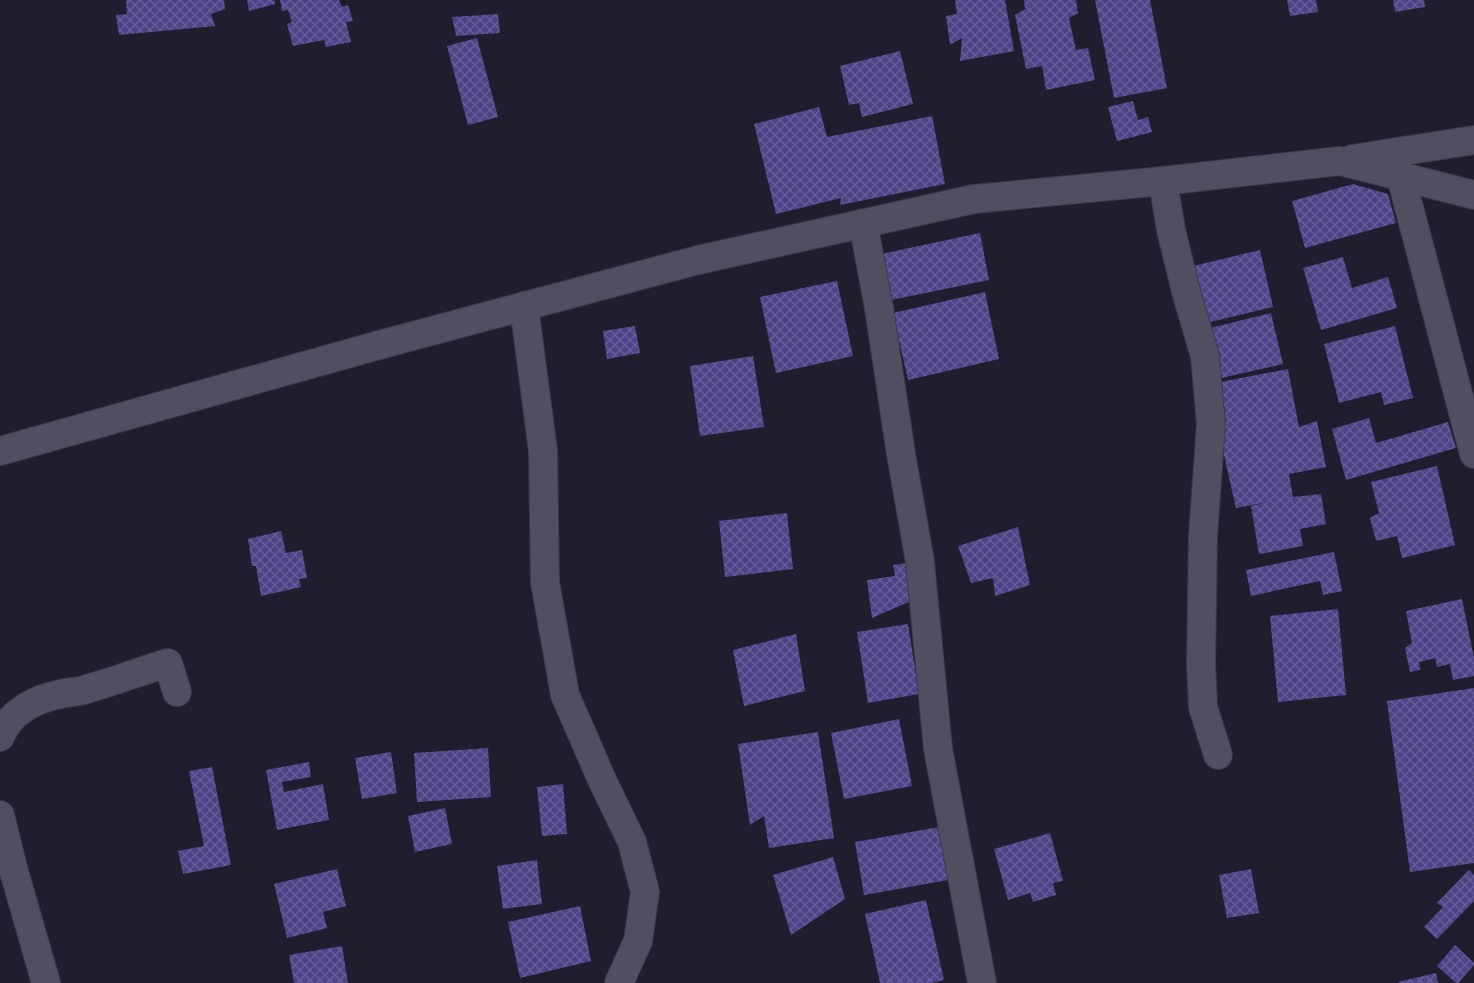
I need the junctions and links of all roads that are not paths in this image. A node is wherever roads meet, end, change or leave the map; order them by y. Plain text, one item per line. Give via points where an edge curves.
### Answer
1 (1474, 140) edge
2 (1340, 161) junction
3 (1401, 176) junction
4 (1163, 181) junction
5 (1474, 195) edge
6 (863, 223) junction
7 (524, 306) junction
8 (0, 451) edge
9 (1474, 454) edge
10 (177, 692) dead end
11 (0, 737) edge
12 (1218, 755) dead end
13 (0, 815) edge
14 (46, 983) edge
15 (619, 983) edge
16 (982, 983) edge

1 - 2 street
2 - 3 street
2 - 4 street
3 - 5 street
3 - 9 street
4 - 6 street via 974,199
4 - 12 street via 1171,230 1205,356 1211,424 1203,536 1202,664 1204,707
6 - 7 street via 698,260
6 - 16 street via 920,562 938,749
7 - 8 street
7 - 15 street via 543,451 545,582 565,695 632,842 645,892 638,941
10 - 11 street via 168,663 30,704 12,717
13 - 14 street

